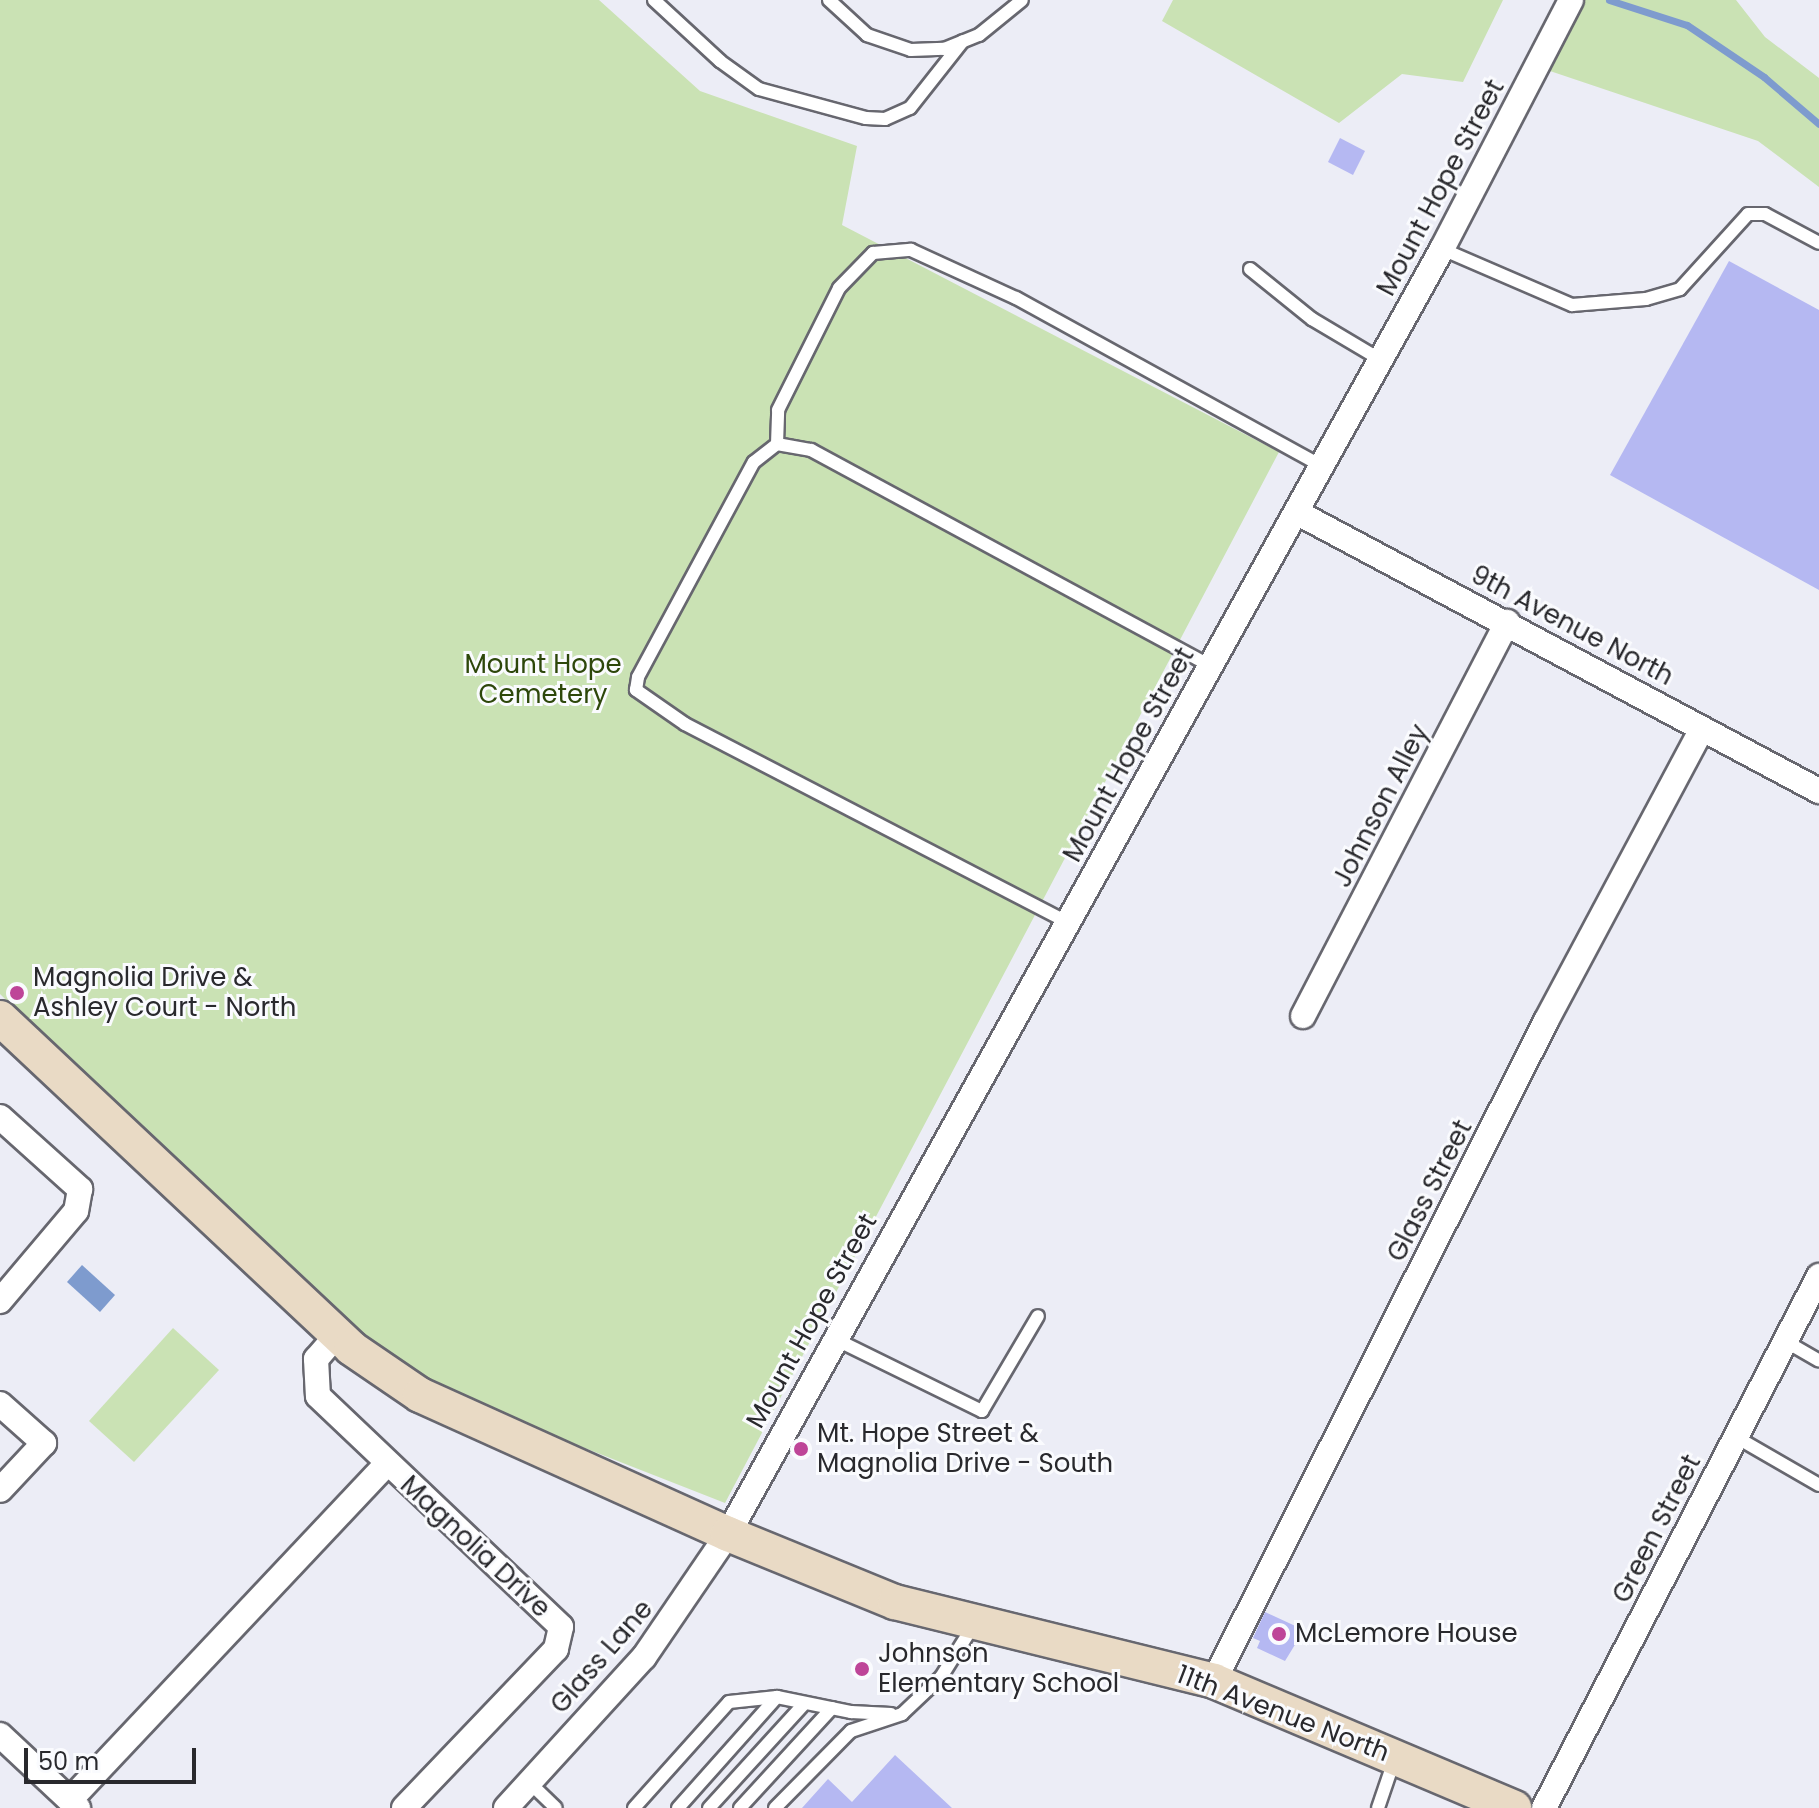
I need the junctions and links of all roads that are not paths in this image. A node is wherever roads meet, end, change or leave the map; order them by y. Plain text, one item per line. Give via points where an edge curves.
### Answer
1 (654, 0) edge
2 (829, 0) edge
3 (1022, 0) edge
4 (1571, 0) edge
5 (963, 41) junction
6 (1819, 243) edge
7 (1442, 249) junction
8 (1250, 269) dead end
9 (1381, 360) junction
10 (777, 444) junction
11 (1322, 466) junction
12 (1296, 512) junction
13 (1507, 622) junction
14 (1210, 666) junction
15 (1702, 729) junction
16 (1819, 791) edge
17 (1067, 922) junction
18 (1303, 1016) dead end
19 (0, 1018) edge
20 (0, 1117) edge
21 (1819, 1276) edge
22 (0, 1301) edge
23 (1038, 1316) dead end
24 (337, 1335) junction
25 (833, 1338) junction
26 (1785, 1341) junction
27 (1819, 1361) edge
28 (0, 1404) edge
29 (1736, 1437) junction
30 (386, 1465) junction
31 (1819, 1485) edge
32 (0, 1490) edge
33 (728, 1534) junction
34 (976, 1621) junction
35 (1214, 1681) junction
36 (777, 1697) junction
37 (805, 1703) junction
38 (832, 1708) junction
39 (902, 1714) junction
40 (0, 1735) edge
41 (1395, 1758) junction
42 (529, 1782) junction
43 (74, 1804) edge
44 (404, 1808) edge
45 (506, 1808) edge
46 (556, 1808) edge
47 (634, 1808) edge
48 (678, 1808) edge
49 (709, 1808) edge
50 (740, 1808) edge
51 (775, 1808) edge
52 (1378, 1808) edge
53 (1514, 1808) edge
54 (1544, 1808) edge

1 - 5 lane via 759,89 866,118 885,119 910,108
2 - 5 lane via 867,35 888,44 944,49
3 - 5 lane
4 - 7 street, Mount Hope Street
6 - 7 lane via 1765,214 1748,214 1680,289 1646,299 1572,305
7 - 9 street, Mount Hope Street
8 - 9 lane via 1312,319
9 - 11 street, Mount Hope Street
10 - 11 lane via 778,410 839,288 873,253 911,250 1016,298
10 - 14 lane via 811,450
10 - 17 lane via 754,462 638,677 636,690 685,724
11 - 12 street, Mount Hope Street
12 - 13 street, 9th Avenue North
12 - 14 street, Mount Hope Street
13 - 15 street, 9th Avenue North
13 - 18 street, Johnson Alley
14 - 17 street, Mount Hope Street
15 - 16 street, 9th Avenue North
15 - 35 street, Glass Street via 1546,1021
17 - 25 street, Mount Hope Street
19 - 24 street
20 - 22 street via 80,1189 76,1211
21 - 26 street, Green Street
23 - 25 lane via 982,1411
24 - 30 street, Magnolia Drive via 316,1359 318,1396
24 - 33 street via 420,1395
25 - 33 street, Mount Hope Street
26 - 27 lane
26 - 29 street, Green Street
28 - 32 street via 44,1443
29 - 31 lane
29 - 54 street, Green Street
30 - 43 street, Magnolia Drive
30 - 44 street, Magnolia Drive via 561,1627 556,1649
33 - 34 street, 11th Avenue North via 895,1602
33 - 42 street, Glass Lane via 644,1657
34 - 35 street, 11th Avenue North
34 - 39 lane via 941,1677
35 - 41 street, 11th Avenue North
36 - 37 lane
36 - 47 lane via 729,1702
36 - 48 lane
37 - 38 lane
37 - 49 lane
38 - 39 lane
38 - 50 lane
39 - 51 lane via 851,1731
40 - 43 street, Magnolia Drive
41 - 52 lane
41 - 53 street, 11th Avenue North
42 - 45 street, Glass Lane
42 - 46 lane

